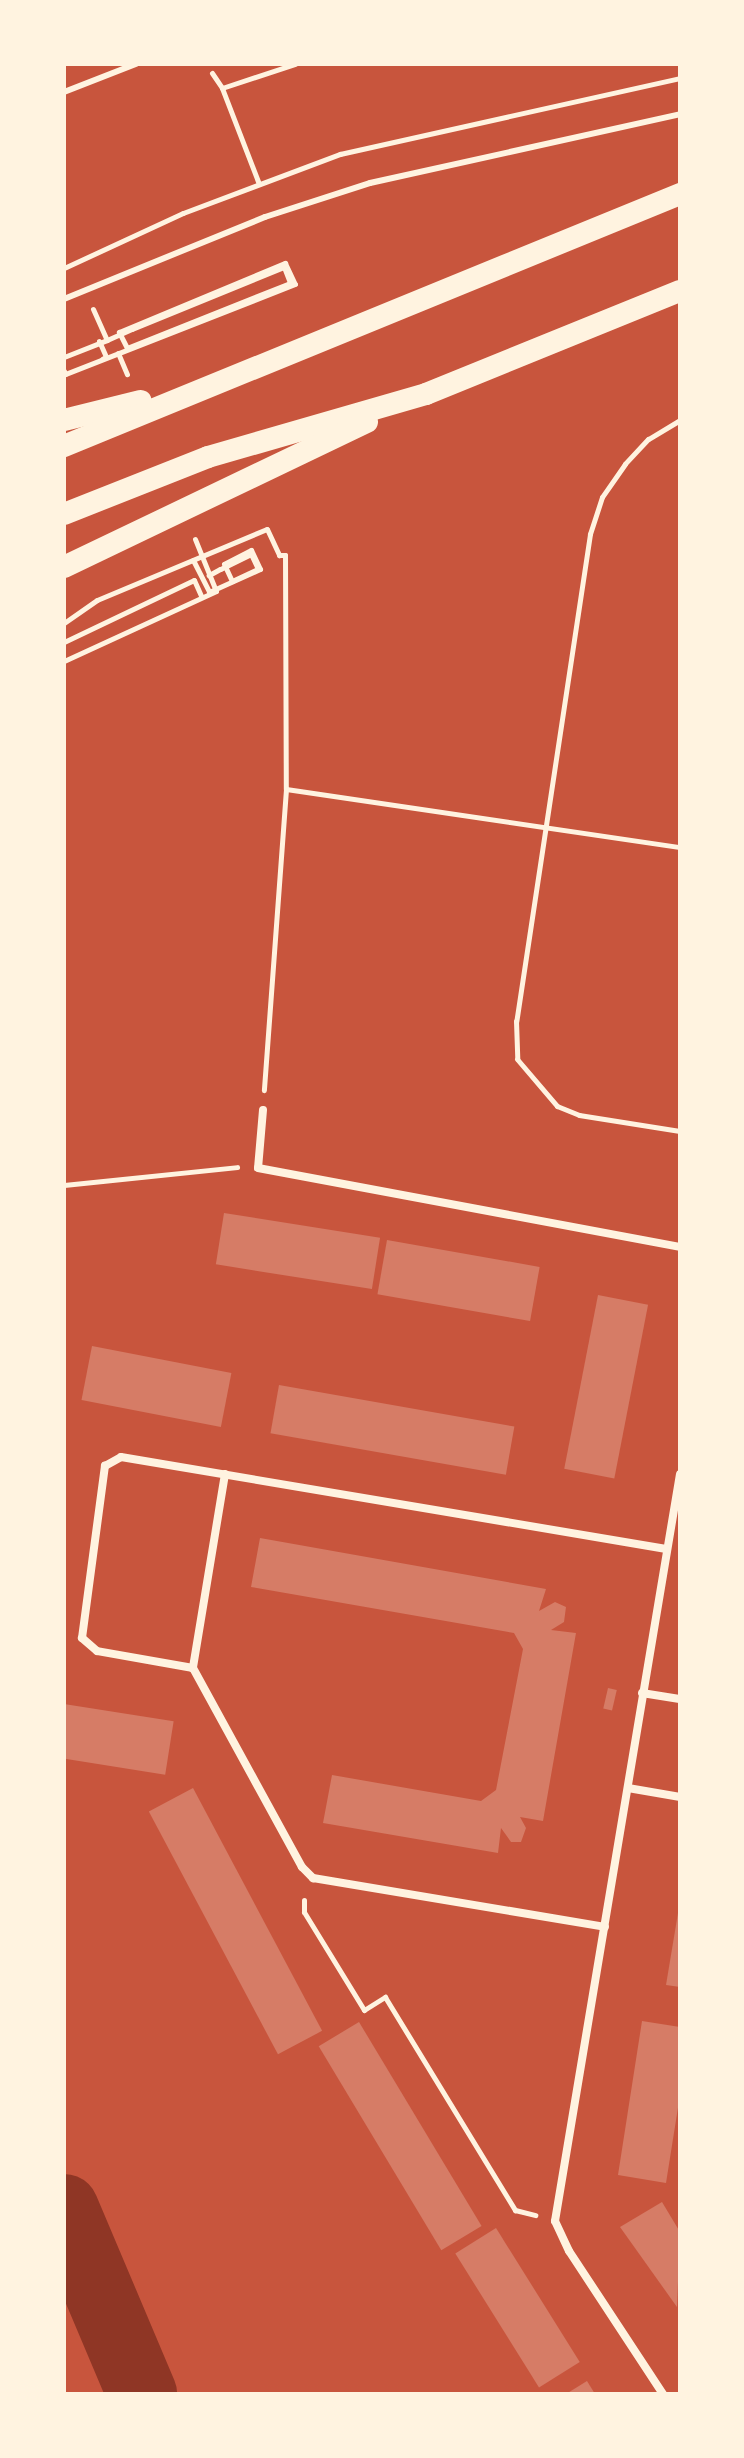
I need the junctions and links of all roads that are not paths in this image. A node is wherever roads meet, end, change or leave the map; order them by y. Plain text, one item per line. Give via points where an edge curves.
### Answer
1 (136, 64) edge
2 (64, 92) edge
3 (680, 114) edge
4 (680, 194) edge
5 (680, 291) edge
6 (64, 299) edge
7 (204, 385) junction
8 (426, 394) junction
9 (64, 420) edge
10 (64, 446) edge
11 (64, 514) edge
12 (64, 567) edge
13 (263, 1110) road end
14 (680, 1247) edge
15 (225, 1474) junction
16 (680, 1474) edge
17 (666, 1549) junction
18 (193, 1668) junction
19 (642, 1693) junction
20 (680, 1699) edge
21 (628, 1788) junction
22 (680, 1797) edge
23 (605, 1927) junction
24 (663, 2394) edge

1 - 2 lane
3 - 6 lane via 370,183 265,217
4 - 7 highway
5 - 8 highway
7 - 9 highway
7 - 10 highway
8 - 11 highway via 208,457
8 - 12 highway
13 - 14 street via 258,1168
15 - 17 street
15 - 18 street
15 - 18 street via 121,1457 105,1466 81,1613 82,1638 97,1651
16 - 17 street
17 - 19 street
18 - 23 street via 313,1878
19 - 20 street
19 - 21 street
21 - 22 street
21 - 23 street
23 - 24 street via 555,2221 569,2251

